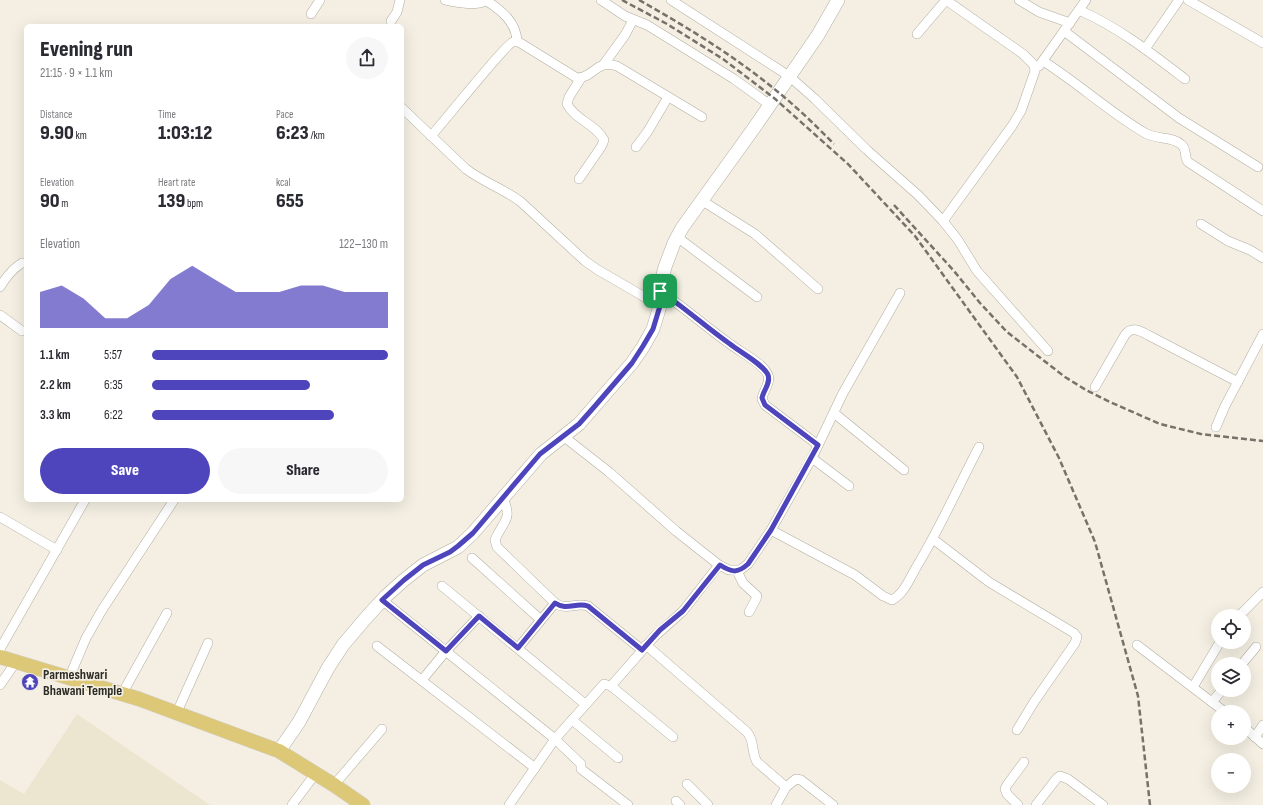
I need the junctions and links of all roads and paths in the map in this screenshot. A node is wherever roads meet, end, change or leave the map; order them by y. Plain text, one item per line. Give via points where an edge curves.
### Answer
1 (320, 0) edge
2 (400, 0) edge
3 (444, 0) edge
4 (601, 0) edge
5 (671, 0) edge
6 (838, 0) edge
7 (946, 0) edge
8 (1019, 0) edge
9 (1086, 0) edge
10 (1178, 0) edge
11 (1188, 0) edge
12 (488, 1) edge
13 (1079, 10) junction
14 (311, 14) dead end
15 (633, 20) junction
16 (391, 21) dead end
17 (1067, 27) junction
18 (917, 34) dead end
19 (517, 41) junction
20 (1263, 43) edge
21 (1146, 49) junction
22 (1043, 61) junction
23 (604, 64) junction
24 (1034, 71) junction
25 (581, 78) junction
26 (1185, 79) dead end
27 (787, 80) junction
28 (668, 97) junction
29 (770, 105) junction
30 (404, 110) edge
31 (702, 117) dead end
32 (431, 136) junction
33 (636, 147) dead end
34 (1258, 167) dead end
35 (579, 179) dead end
36 (701, 200) junction
37 (1263, 211) edge
38 (943, 221) junction
39 (1201, 224) dead end
40 (677, 237) junction
41 (1263, 258) edge
42 (24, 263) edge
43 (0, 287) edge
44 (818, 288) dead end
45 (660, 291) junction
46 (900, 293) dead end
47 (758, 297) dead end
48 (660, 306) junction
49 (0, 315) edge
50 (22, 331) dead end
51 (1262, 336) edge
52 (1048, 351) dead end
53 (1238, 382) junction
54 (1095, 387) dead end
55 (834, 413) junction
56 (1216, 427) dead end
57 (563, 436) junction
58 (818, 445) junction
59 (979, 448) dead end
60 (812, 458) junction
61 (904, 470) dead end
62 (849, 486) dead end
63 (503, 498) junction
64 (84, 502) edge
65 (170, 502) edge
66 (0, 517) edge
67 (771, 530) junction
68 (933, 539) junction
69 (56, 550) junction
70 (472, 558) dead end
71 (720, 565) junction
72 (737, 571) junction
73 (442, 586) dead end
74 (1263, 592) edge
75 (382, 600) junction
76 (555, 603) junction
77 (1247, 609) edge
78 (749, 612) dead end
79 (167, 613) dead end
80 (479, 616) junction
81 (541, 620) junction
82 (208, 643) dead end
83 (1137, 645) dead end
84 (377, 646) dead end
85 (1256, 647) dead end
86 (518, 648) junction
87 (644, 648) junction
88 (0, 649) edge
89 (1216, 649) edge
90 (446, 651) junction
91 (0, 657) edge
92 (1248, 657) edge
93 (16, 662) junction
94 (70, 678) junction
95 (422, 680) junction
96 (0, 685) edge
97 (610, 686) junction
98 (1193, 687) junction
99 (122, 694) junction
100 (1216, 697) edge
101 (1212, 702) junction
102 (585, 704) junction
103 (1216, 705) edge
104 (177, 712) junction
105 (572, 720) junction
106 (1263, 725) edge
107 (382, 729) dead end
108 (1017, 730) dead end
109 (1251, 734) edge
110 (673, 737) dead end
111 (1255, 737) junction
112 (555, 740) junction
113 (1263, 744) edge
114 (278, 750) junction
115 (618, 758) dead end
116 (1024, 762) dead end
117 (535, 768) junction
118 (316, 773) junction
119 (687, 784) dead end
120 (334, 785) junction
121 (786, 788) junction
122 (292, 805) edge
123 (363, 805) edge
124 (509, 805) edge
125 (628, 805) edge
126 (708, 805) edge
127 (776, 805) edge
128 (833, 805) edge
129 (1018, 805) edge
130 (1036, 805) edge
131 (1103, 805) edge

1 - 14 street
2 - 16 street
3 - 12 street via 466,3
4 - 15 street
5 - 27 street via 740,43
6 - 27 street
7 - 18 street
7 - 24 street via 1023,54 1034,65
8 - 17 street
9 - 13 street
10 - 21 street
11 - 20 street
12 - 19 street via 511,22
13 - 17 street
13 - 21 street via 1097,18
15 - 23 street
15 - 29 street via 673,40
17 - 22 street
17 - 34 street via 1179,118
19 - 25 street via 573,77
19 - 32 street via 509,44
21 - 26 street
22 - 24 street
22 - 37 street via 1070,78 1101,104 1146,133 1180,143 1188,162
23 - 25 street
23 - 28 street via 617,66
24 - 38 street via 1021,111 1012,126
25 - 35 street via 567,104 571,111 600,134 604,143
27 - 29 street
27 - 38 street
28 - 31 street
28 - 33 street
29 - 36 street
30 - 32 street
32 - 48 street via 474,175 521,202 585,261
36 - 40 street
36 - 44 street via 755,234
38 - 52 street via 977,271
39 - 41 street via 1228,242
40 - 45 street via 665,267
40 - 47 street
42 - 43 street via 13,269
45 - 48 street
45 - 58 street via 757,363 769,377 762,398 765,405
46 - 55 street
48 - 57 street via 653,329 632,363 579,424
49 - 50 street
51 - 53 street
53 - 54 street via 1139,330 1132,329 1128,331
53 - 56 street
55 - 58 street
55 - 61 street
57 - 63 street via 540,454
57 - 71 street
58 - 60 street
59 - 68 street
60 - 62 street
60 - 67 street
63 - 75 street via 473,533 458,546 423,565
63 - 76 street via 508,514 496,538 496,544
64 - 69 street
65 - 94 street via 86,638
66 - 69 street
67 - 68 street via 855,575 892,600 906,585
67 - 72 street via 748,564
68 - 108 street via 989,582 1077,636 1075,643
69 - 88 street
70 - 81 street
71 - 72 street via 728,570
71 - 87 street via 683,611 660,630
72 - 78 street via 743,584 757,596
73 - 80 street
74 - 77 street
75 - 90 street
75 - 114 street via 343,645 299,722
76 - 81 street
76 - 87 street via 565,607 588,606
79 - 99 street
80 - 86 street
80 - 90 street
81 - 86 street
82 - 104 street
83 - 98 street
84 - 95 street
85 - 92 street
86 - 102 street
87 - 97 street
87 - 121 street via 747,732 752,739 757,762
89 - 98 street
90 - 95 street
90 - 112 street
91 - 93 main road
93 - 94 main road
93 - 96 street
94 - 99 main road
95 - 117 street
97 - 102 street via 603,684
97 - 110 street
98 - 101 street
99 - 104 main road
100 - 101 street
101 - 103 street
102 - 105 street
104 - 114 main road
105 - 112 street
105 - 115 street
106 - 111 street
107 - 120 street
109 - 111 street
111 - 113 street
112 - 117 street
112 - 125 street via 581,764 581,770
114 - 118 main road
116 - 129 street via 1005,789
117 - 124 street
118 - 120 main road
118 - 122 street
119 - 126 street
120 - 123 main road
121 - 127 street
121 - 128 street via 798,779
130 - 131 street via 1060,776 1068,778

